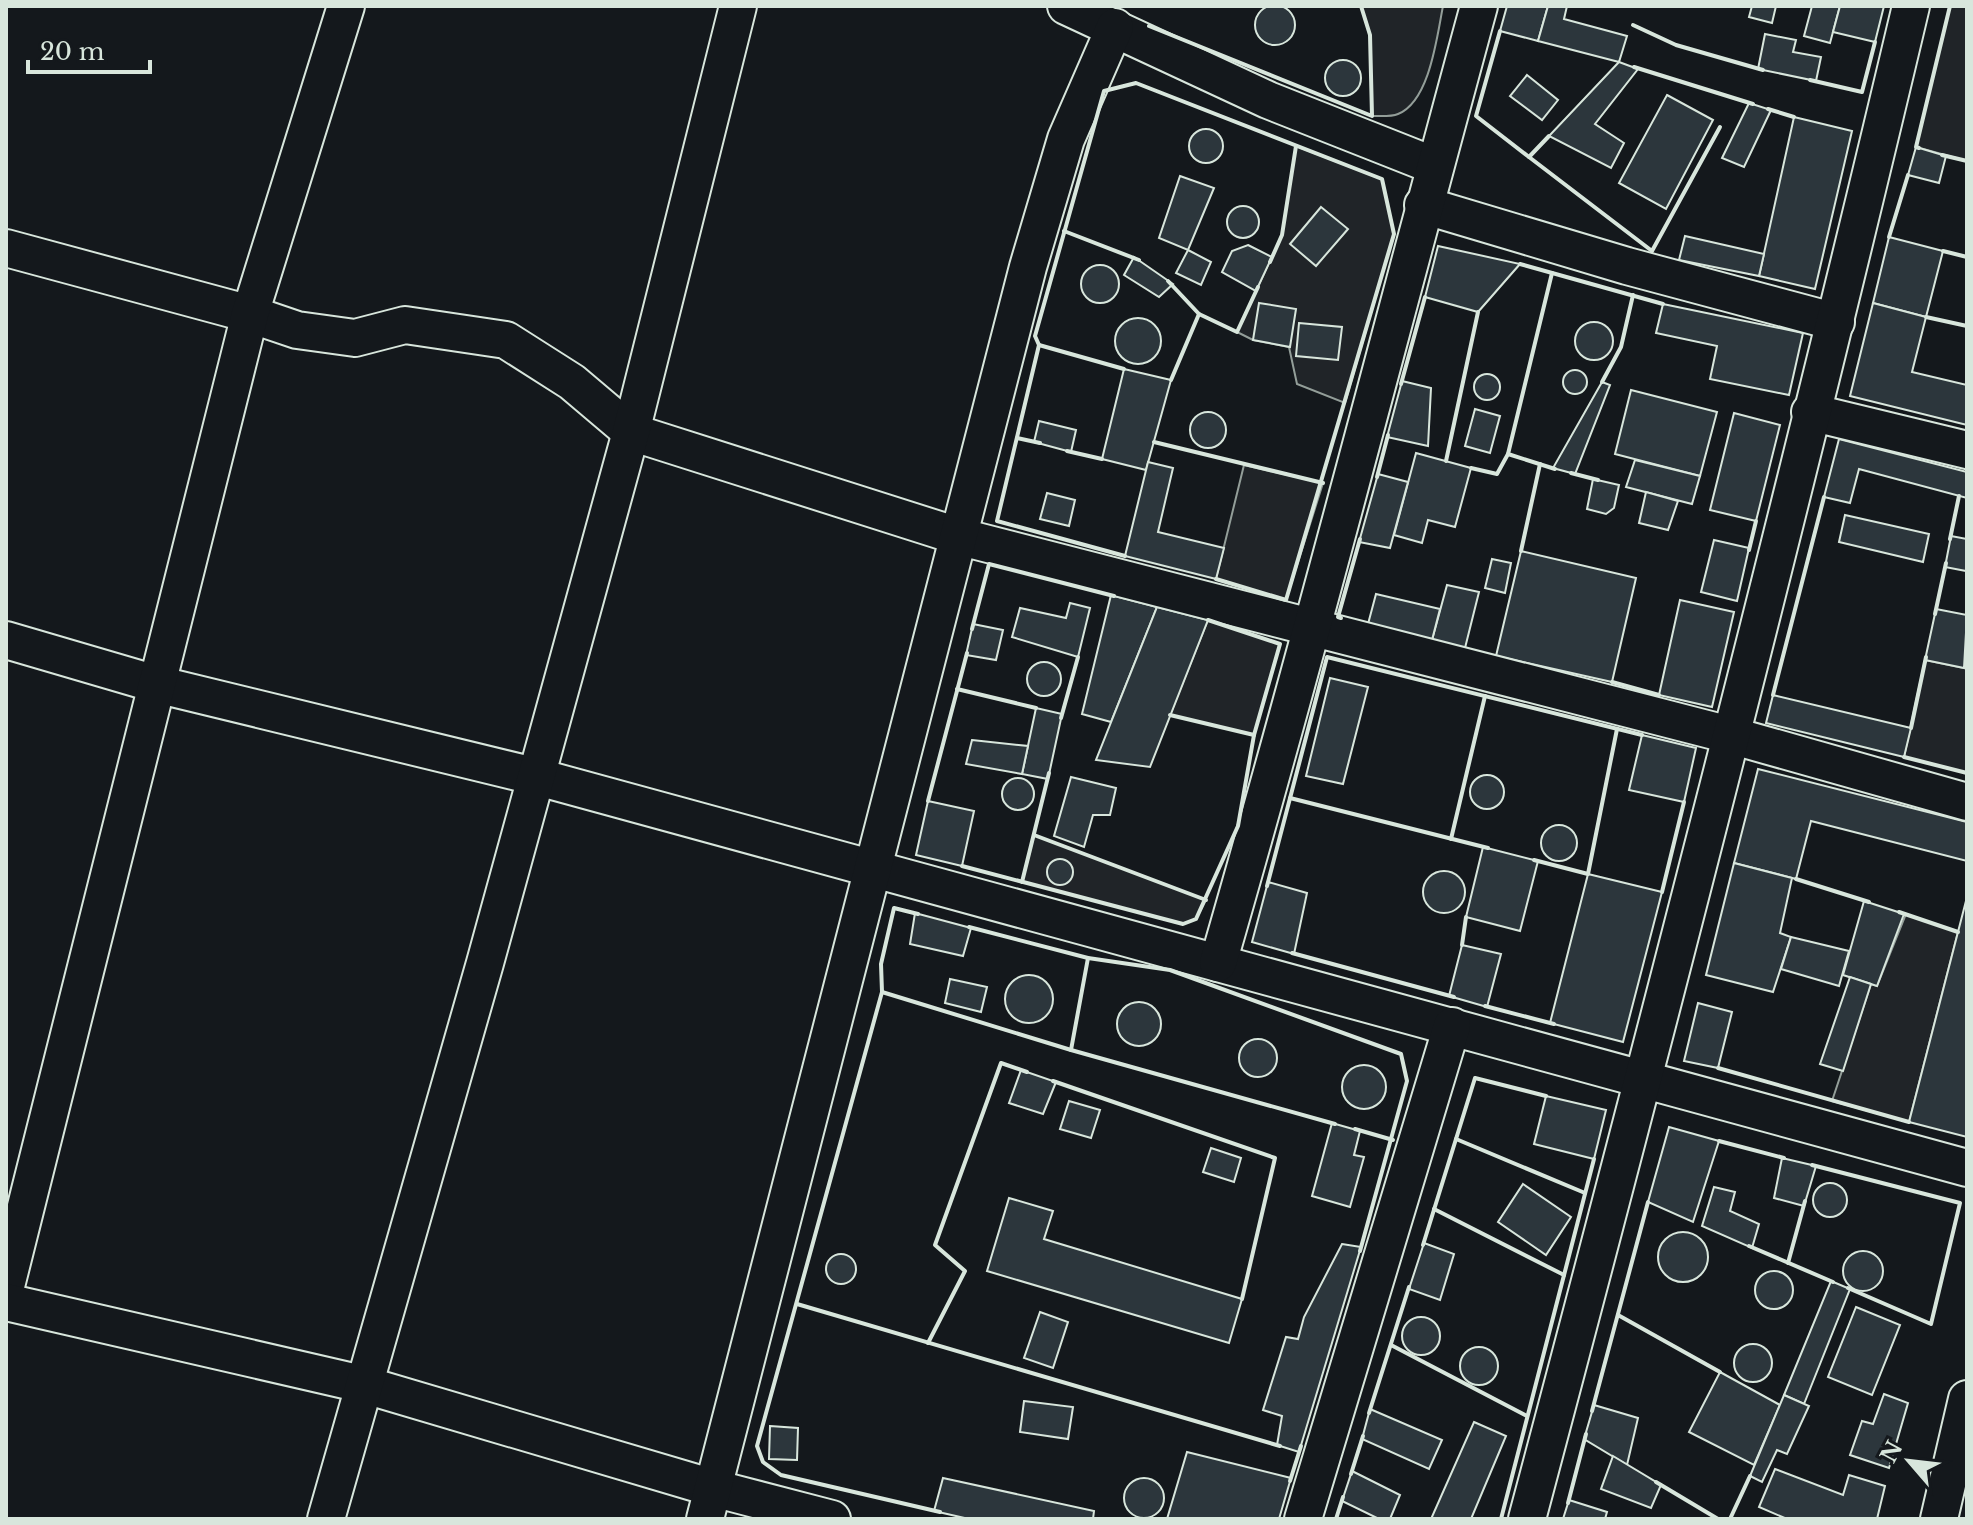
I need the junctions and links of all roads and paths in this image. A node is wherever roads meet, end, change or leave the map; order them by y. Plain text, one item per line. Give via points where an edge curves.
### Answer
1 (346, 6) edge
2 (738, 6) edge
3 (1066, 6) edge
4 (1479, 6) edge
5 (1911, 6) edge
6 (1115, 27) junction
7 (1435, 166) junction
8 (1423, 205) junction
9 (6, 248) edge
10 (250, 314) junction
11 (1836, 322) junction
12 (1810, 412) junction
13 (631, 432) junction
14 (1967, 450) edge
15 (961, 537) junction
16 (1315, 628) junction
17 (6, 640) edge
18 (156, 684) junction
19 (1730, 735) junction
20 (534, 776) junction
21 (1967, 802) edge
22 (874, 869) junction
23 (1218, 963) junction
24 (1452, 1026) junction
25 (1644, 1080) junction
26 (1967, 1168) edge
27 (6, 1286) edge
28 (6, 1302) edge
29 (362, 1384) junction
30 (1967, 1399) edge
31 (709, 1504) edge
32 (326, 1519) edge
33 (832, 1519) edge
34 (1303, 1519) edge
35 (1527, 1519) edge
36 (1939, 1519) edge

1 - 10 street
2 - 13 street
3 - 6 street
4 - 7 street
5 - 11 street
6 - 7 street via 1255,95
6 - 15 street via 1066,139 1028,267
7 - 8 street
8 - 11 street
8 - 16 street
9 - 10 street
10 - 13 street via 297,330 355,338 405,325 506,340 572,382
10 - 18 street
11 - 12 street
12 - 14 street
12 - 19 street
13 - 15 street
13 - 20 street
15 - 16 street
15 - 22 street
16 - 19 street
16 - 23 street
17 - 18 street
18 - 20 street
18 - 27 street
19 - 21 street
19 - 25 street
20 - 22 street
20 - 29 street
22 - 23 street
22 - 31 street
23 - 24 street
24 - 25 street
24 - 34 street
25 - 26 street
25 - 35 street
28 - 29 street
29 - 31 street
29 - 32 street
30 - 36 street
31 - 33 street

